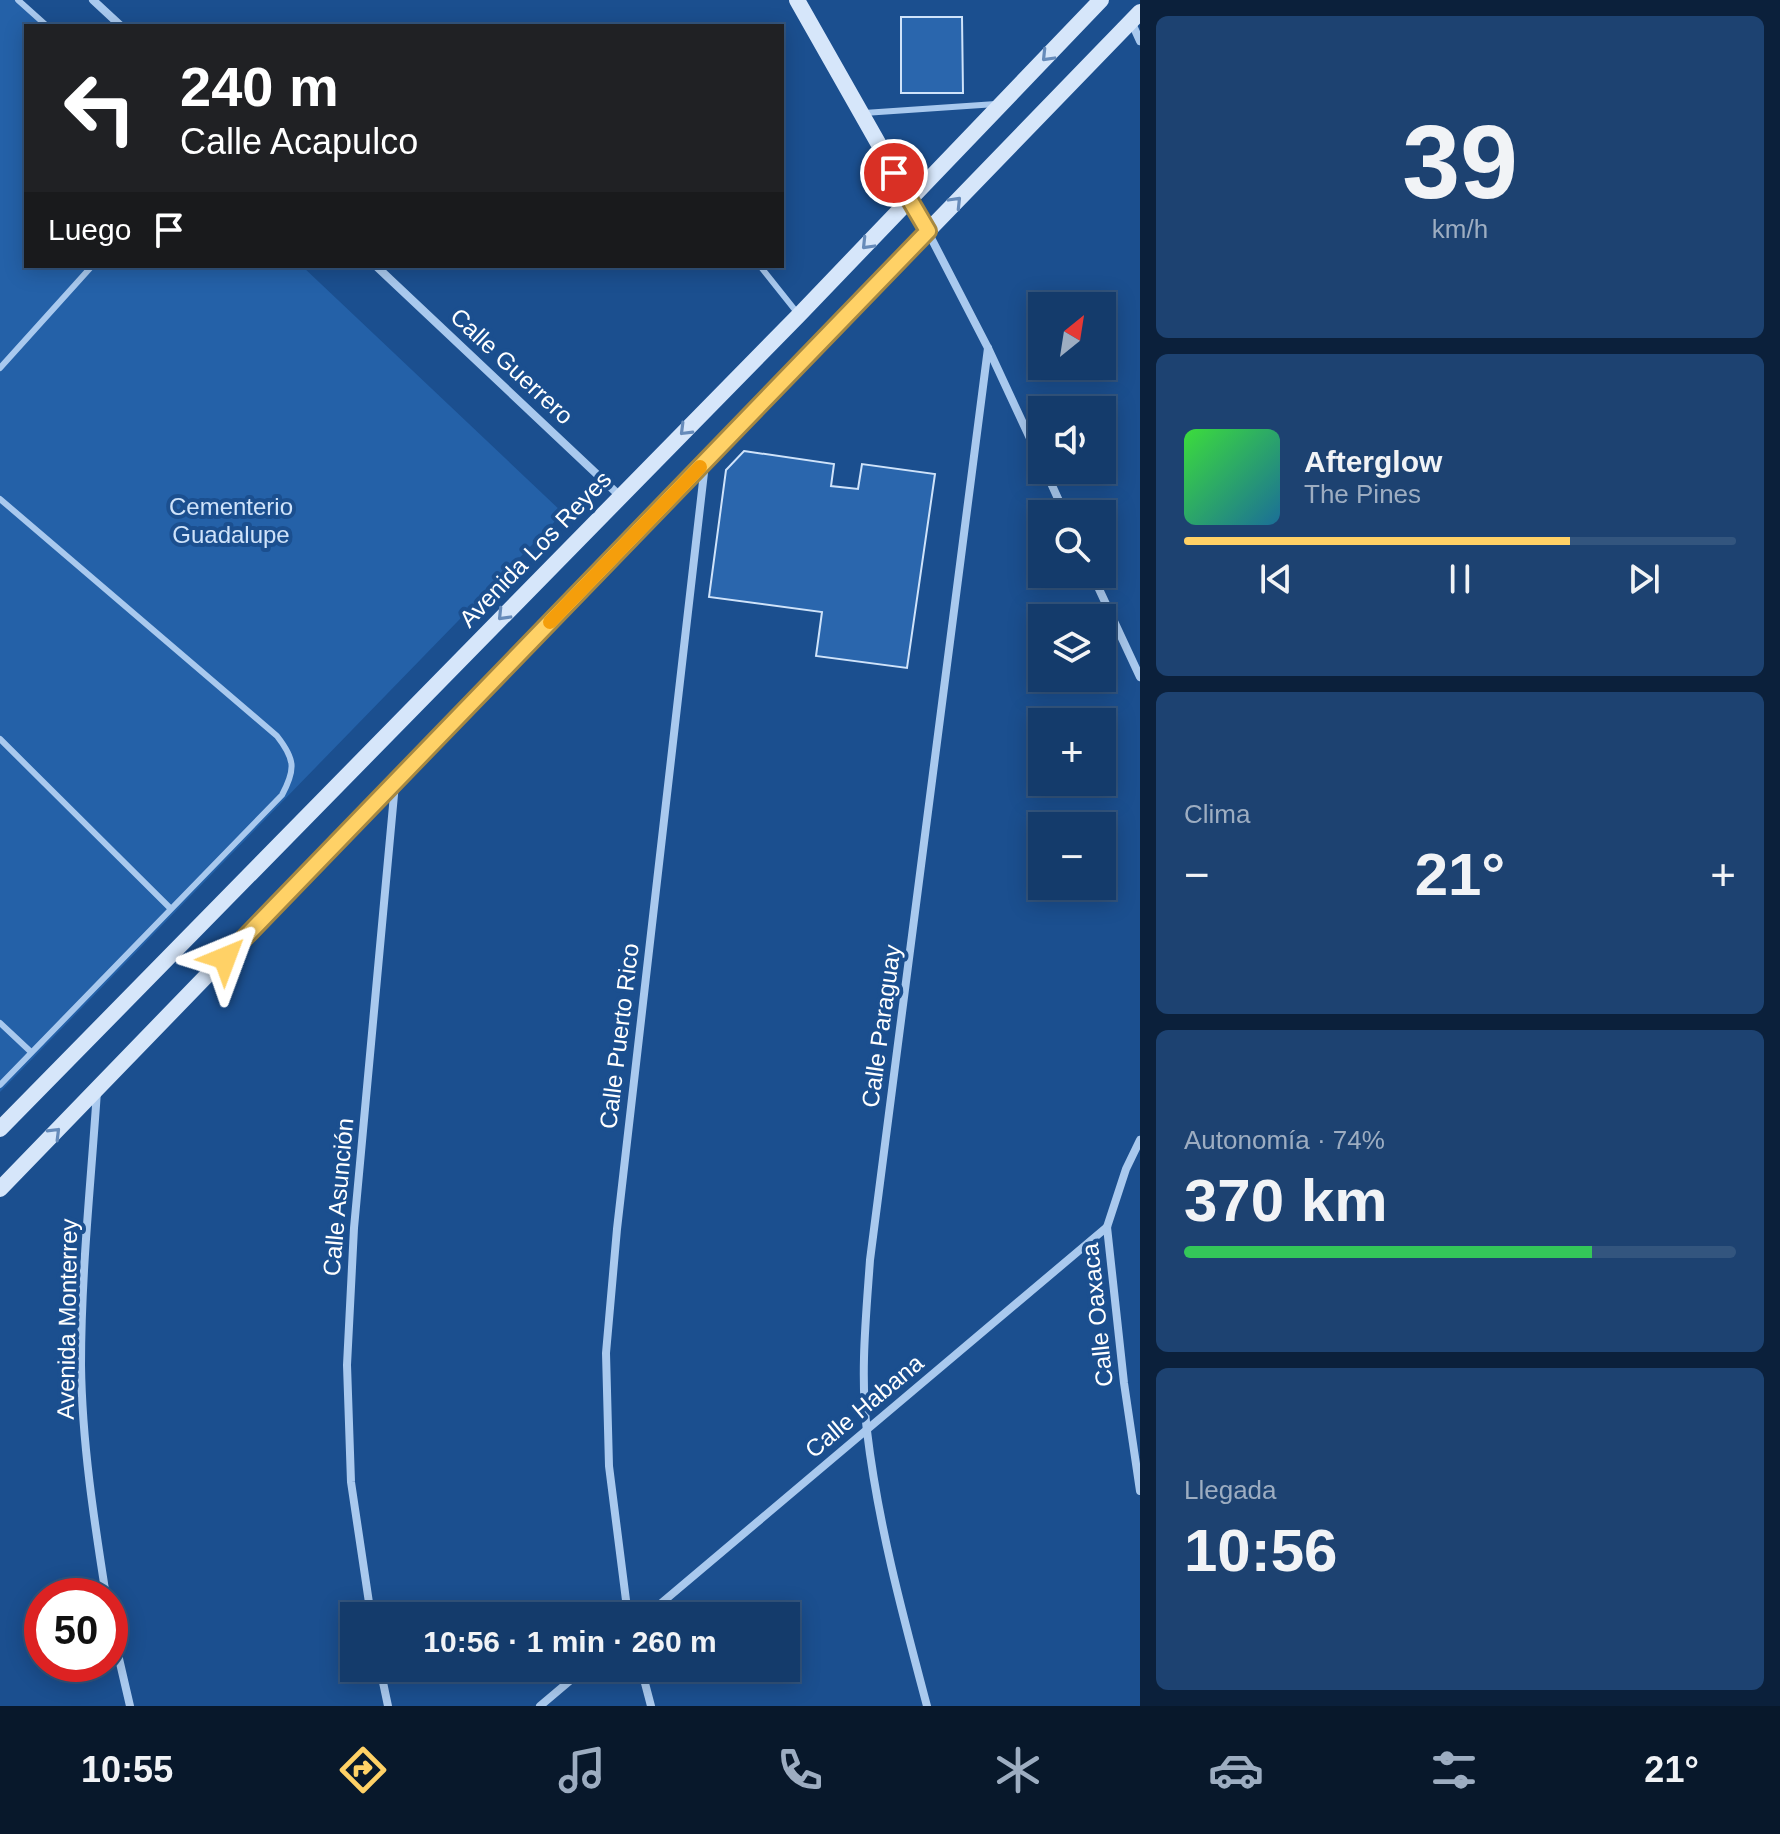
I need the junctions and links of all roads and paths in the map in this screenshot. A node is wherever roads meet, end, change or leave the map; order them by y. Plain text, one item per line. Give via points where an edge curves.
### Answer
1 (18, 0) edge
2 (93, 0) edge
3 (797, 0) edge
4 (1101, 0) edge
5 (1135, 16) edge
6 (45, 24) edge
7 (119, 24) edge
8 (1140, 41) edge
9 (1002, 104) junction
10 (860, 113) junction
11 (909, 200) junction
12 (928, 231) junction
13 (90, 268) edge
14 (378, 268) edge
15 (762, 268) edge
16 (799, 315) junction
17 (988, 348) junction
18 (0, 368) edge
19 (1028, 434) edge
20 (706, 461) junction
21 (620, 496) junction
22 (0, 499) edge
23 (1099, 588) edge
24 (1140, 677) edge
25 (0, 739) edge
26 (396, 782) junction
27 (170, 908) junction
28 (0, 1023) edge
29 (31, 1052) junction
30 (0, 1085) edge
31 (97, 1090) junction
32 (0, 1129) edge
33 (1140, 1140) edge
34 (0, 1189) edge
35 (1107, 1227) junction
36 (867, 1430) junction
37 (1140, 1491) edge
38 (103, 1578) edge
39 (369, 1602) edge
40 (626, 1602) edge
41 (663, 1602) edge
42 (124, 1682) edge
43 (383, 1682) edge
44 (568, 1682) edge
45 (645, 1682) edge
46 (130, 1706) edge
47 (388, 1706) edge
48 (540, 1706) edge
49 (651, 1706) edge
50 (927, 1706) edge

1 - 6 lane
2 - 7 street
3 - 10 main road
4 -> 9 main road, Avenida Los Reyes
5 - 8 street
12 -> 5 main road
9 - 10 lane
9 - 11 main road, Avenida Los Reyes
10 - 11 main road
11 - 12 main road
11 -> 16 main road, Avenida Los Reyes
12 - 17 street
12 - 20 main road
13 - 18 lane
14 - 21 street, Calle Guerrero
15 - 16 lane
16 -> 21 main road, Avenida Los Reyes
17 - 19 street
17 - 36 street, Calle Paraguay via 870,1260 864,1338
20 - 26 main road
20 - 40 street, Calle Puerto Rico via 606,1353 609,1466
21 -> 32 main road, Avenida Los Reyes
22 - 27 lane via 153,627 289,751 291,779 282,795
23 - 24 street
25 - 27 lane
26 - 31 main road
26 - 39 street, Calle Asunción via 354,1228 347,1365 351,1482
27 - 29 lane
28 - 29 lane
29 - 30 lane
34 -> 31 main road
31 - 38 street, Avenida Monterrey via 81,1367
33 - 35 street, Calle Oaxaca
35 - 36 street, Calle Habana
35 - 37 street, Calle Oaxaca
36 - 41 street, Calle Habana
36 - 50 street, Calle Paraguay via 891,1570
42 - 46 street
43 - 47 street
44 - 48 street
45 - 49 street

